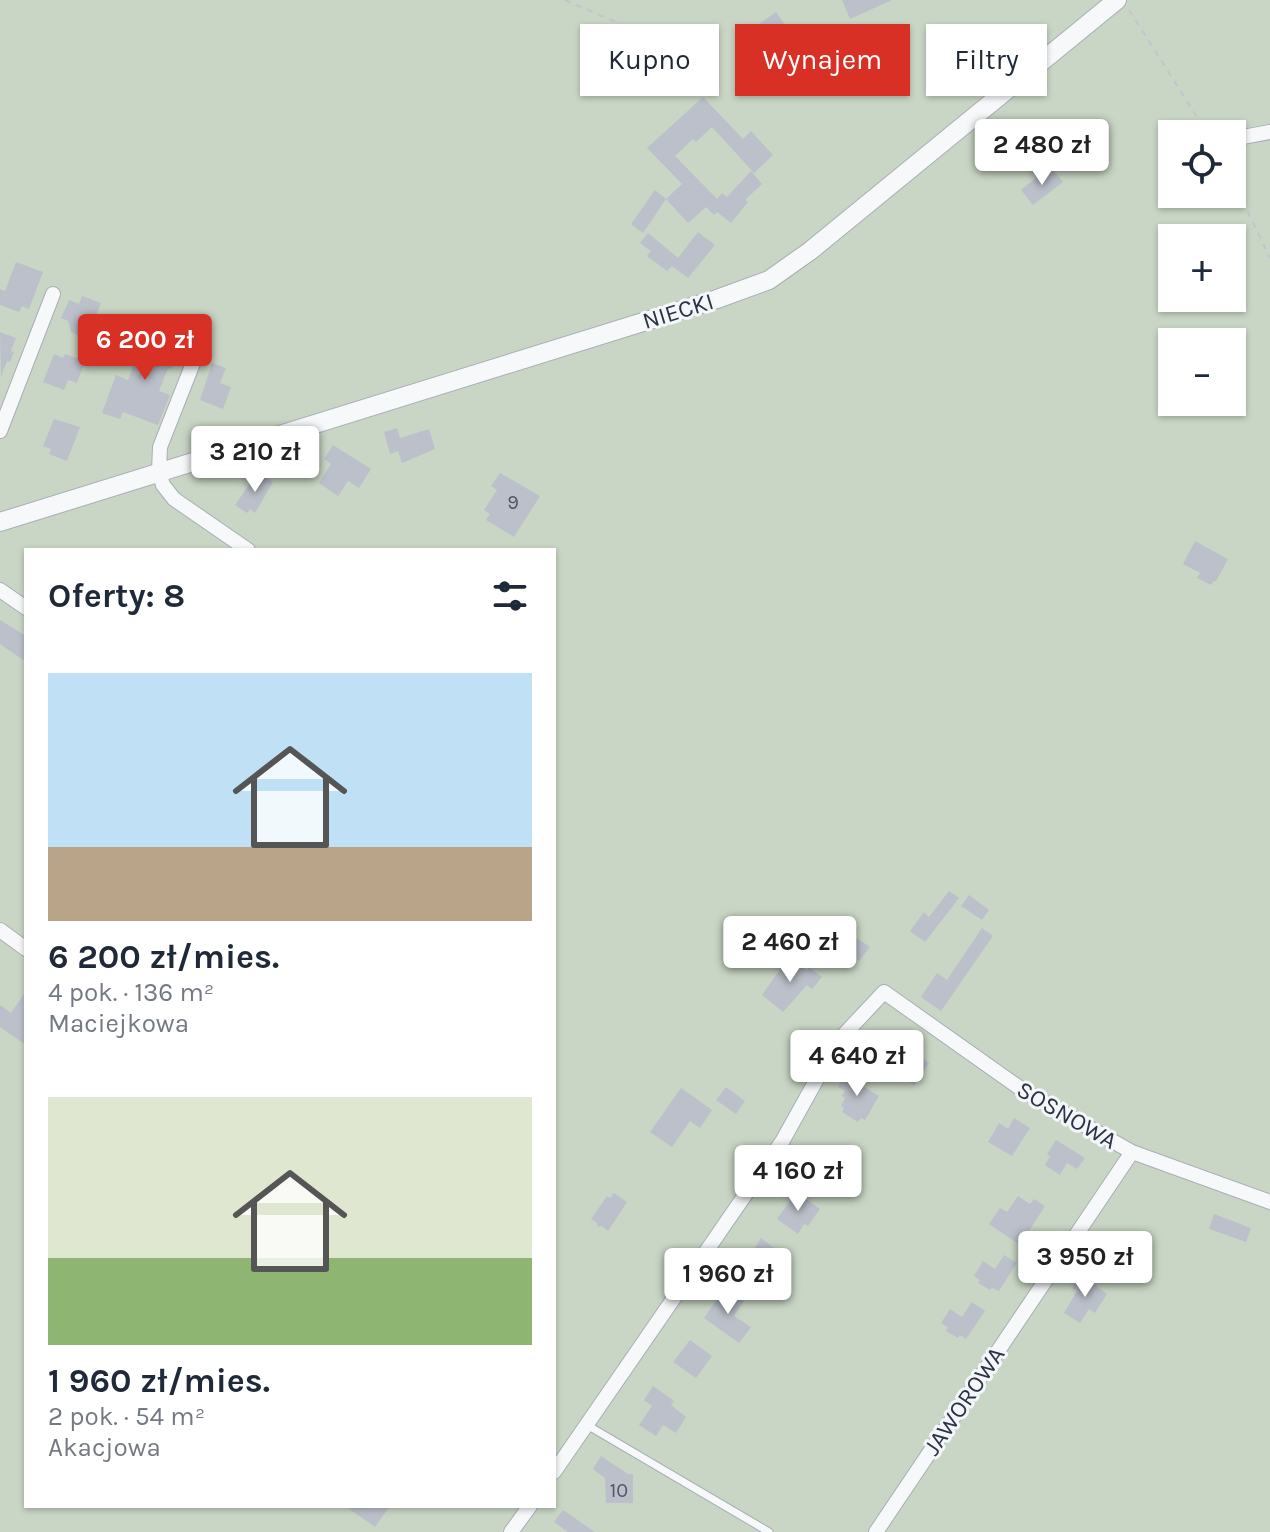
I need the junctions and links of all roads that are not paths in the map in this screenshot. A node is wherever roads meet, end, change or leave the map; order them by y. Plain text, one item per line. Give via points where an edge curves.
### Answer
1 (1114, 2) edge
2 (1270, 132) edge
3 (1246, 136) edge
4 (53, 294) dead end
5 (203, 338) dead end
6 (0, 431) edge
7 (159, 472) junction
8 (0, 522) edge
9 (245, 548) edge
10 (0, 590) edge
11 (24, 607) edge
12 (0, 930) edge
13 (24, 948) edge
14 (1132, 1152) junction
15 (1270, 1202) edge
16 (587, 1425) junction
17 (556, 1469) edge
18 (529, 1508) edge
19 (511, 1532) edge
20 (769, 1532) edge
21 (876, 1532) edge

1 - 7 street, NIECKI via 769,280
2 - 3 street
4 - 6 street
5 - 7 street via 160,447
7 - 8 street, NIECKI
7 - 9 street via 174,499
10 - 11 street
12 - 13 street
14 - 15 street, SOSNOWA
14 - 16 street, SOSNOWA via 1024,1091 884,992 838,1041 783,1140
14 - 21 street, JAWOROWA
16 - 17 street
16 - 20 lane
18 - 19 street

